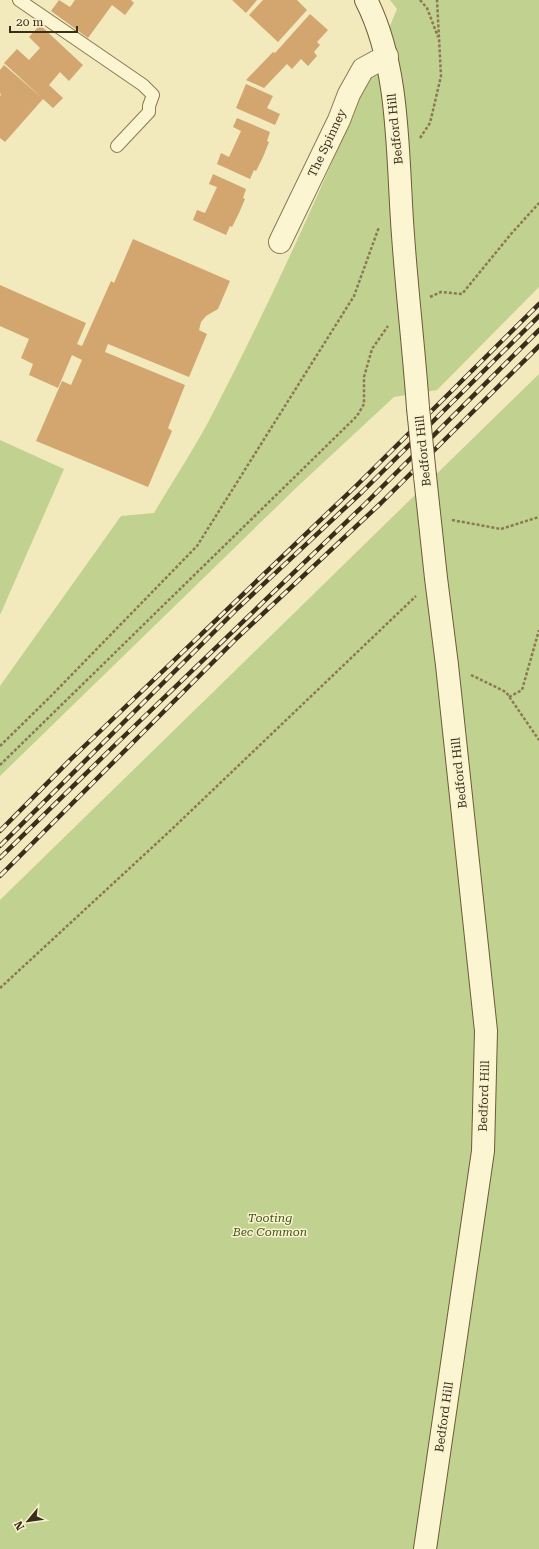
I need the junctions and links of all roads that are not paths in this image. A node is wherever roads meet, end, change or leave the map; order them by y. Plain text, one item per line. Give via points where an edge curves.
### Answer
1 (19, 0) edge
2 (366, 0) edge
3 (386, 56) junction
4 (117, 146) dead end
5 (280, 242) dead end
6 (425, 1549) edge

1 - 4 lane via 143,85 153,95 149,112
2 - 3 main road, Bedford Hill via 379,29
3 - 5 main road, The Spinney via 363,68
3 - 6 main road, Bedford Hill, bridge via 396,119 418,408 486,1031 482,1151

